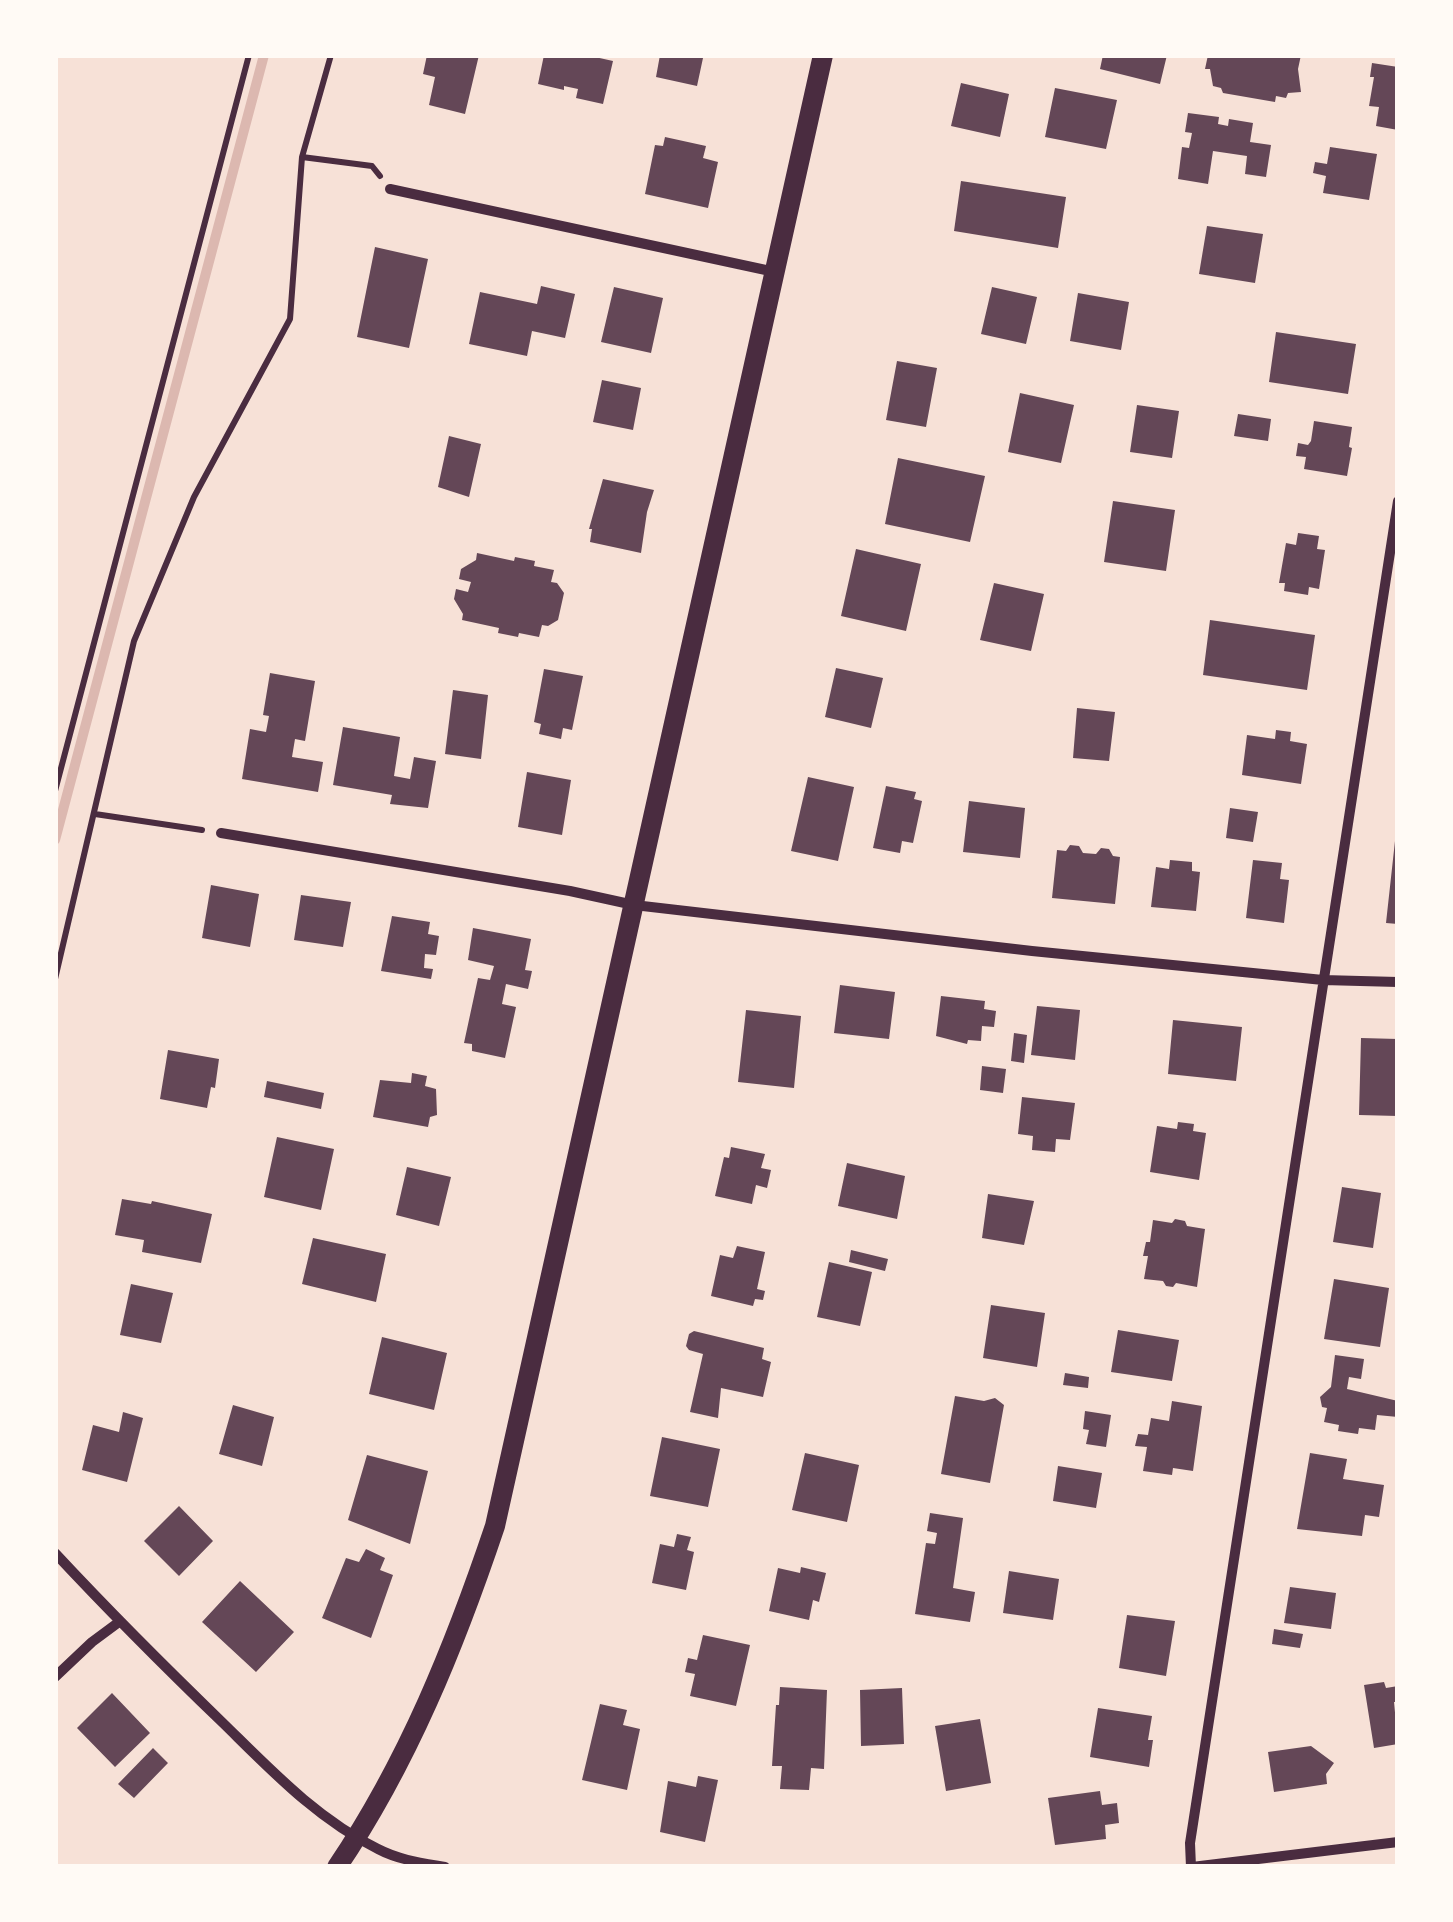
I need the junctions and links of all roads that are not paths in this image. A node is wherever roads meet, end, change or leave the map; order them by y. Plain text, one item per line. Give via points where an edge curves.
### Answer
1 (823, 55) edge
2 (390, 188) road end
3 (775, 272) junction
4 (1398, 501) edge
5 (221, 832) road end
6 (634, 904) junction
7 (1324, 980) junction
8 (1398, 982) edge
9 (55, 1553) edge
10 (119, 1622) junction
11 (55, 1678) edge
12 (358, 1836) junction
13 (1398, 1842) edge
14 (337, 1867) edge
15 (445, 1867) edge
16 (1192, 1867) edge

1 - 3 main road
2 - 3 street
3 - 6 main road
4 - 7 street
5 - 6 street
6 - 7 street
6 - 12 main road via 494,1526 459,1632
7 - 8 street
7 - 16 street via 1190,1844
9 - 10 street
10 - 11 street
10 - 12 street via 286,1785
12 - 14 main road
12 - 15 street via 390,1855
13 - 16 street

